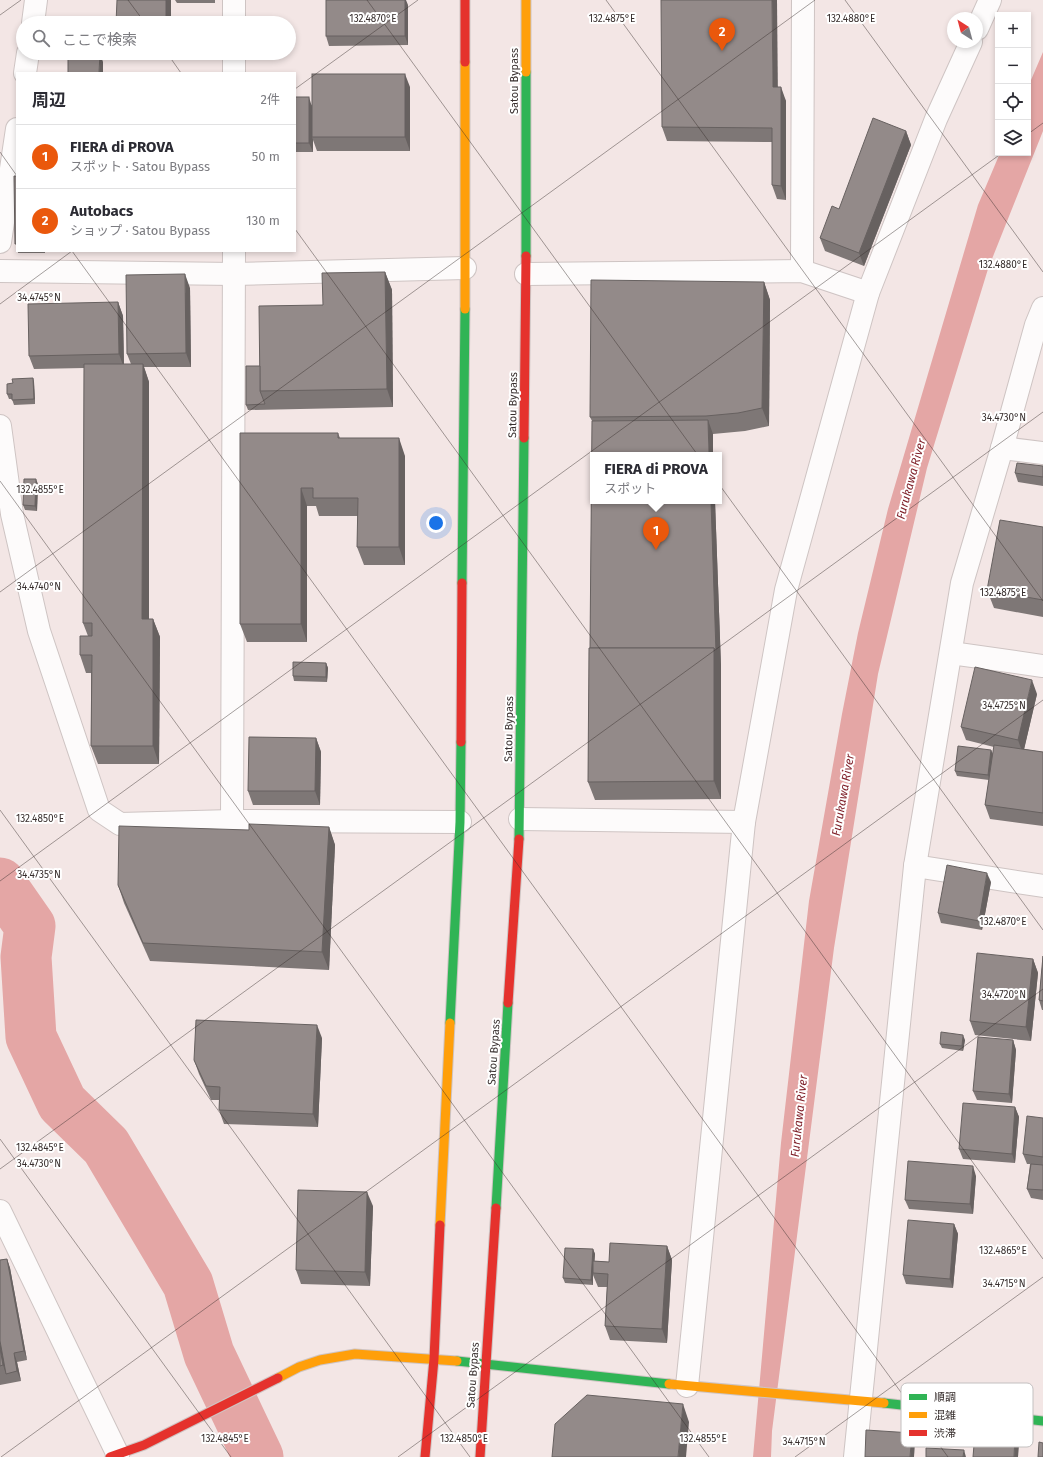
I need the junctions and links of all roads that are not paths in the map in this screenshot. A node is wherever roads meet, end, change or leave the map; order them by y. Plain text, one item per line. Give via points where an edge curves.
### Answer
1 (36, 0) edge
2 (234, 0) edge
3 (465, 0) edge
4 (526, 0) edge
5 (803, 0) edge
6 (990, 0) edge
7 (34, 16) edge
8 (234, 16) edge
9 (983, 16) edge
10 (968, 48) edge
11 (27, 60) edge
12 (234, 60) edge
13 (25, 72) edge
14 (234, 72) edge
15 (16, 136) edge
16 (0, 242) edge
17 (234, 252) edge
18 (465, 268) junction
19 (0, 271) edge
20 (802, 271) junction
21 (234, 274) junction
22 (526, 274) junction
23 (868, 293) junction
24 (1043, 308) edge
25 (0, 426) edge
26 (1002, 448) junction
27 (1043, 453) edge
28 (951, 653) junction
29 (1043, 666) edge
30 (520, 819) junction
31 (232, 821) junction
32 (460, 822) junction
33 (744, 822) junction
34 (915, 866) junction
35 (1043, 886) edge
36 (0, 1211) edge
37 (434, 1359) junction
38 (486, 1364) junction
39 (687, 1386) junction
40 (860, 1400) junction
41 (901, 1405) edge
42 (1033, 1420) edge
43 (1043, 1421) edge
44 (114, 1456) edge
45 (425, 1457) edge
46 (480, 1457) edge
47 (855, 1457) edge

1 - 7 street
2 - 8 street
3 - 18 main road
4 - 22 main road, Satou Bypass
5 - 20 street
6 - 9 street
10 - 23 street via 936,119
11 - 13 street
12 - 14 street
15 - 16 street
17 - 21 street
18 - 21 street
18 - 32 main road
19 - 21 street
20 - 22 street
20 - 23 street
21 - 31 street
22 - 30 main road, Satou Bypass
23 - 33 street via 786,590
24 - 26 street
25 - 31 street via 12,514 39,631 99,810 120,824
26 - 27 street
26 - 28 street via 962,583
28 - 29 street
28 - 34 street
30 - 33 street
30 - 38 main road, Satou Bypass
31 - 32 street
32 - 37 main road
33 - 39 street
34 - 35 street
34 - 40 street
36 - 44 street
37 - 38 main road
37 - 44 main road via 355,1354 320,1360 299,1367 144,1445
37 - 45 main road
38 - 39 main road
38 - 46 main road, Satou Bypass
39 - 40 main road
40 - 41 main road
40 - 47 street
42 - 43 main road

